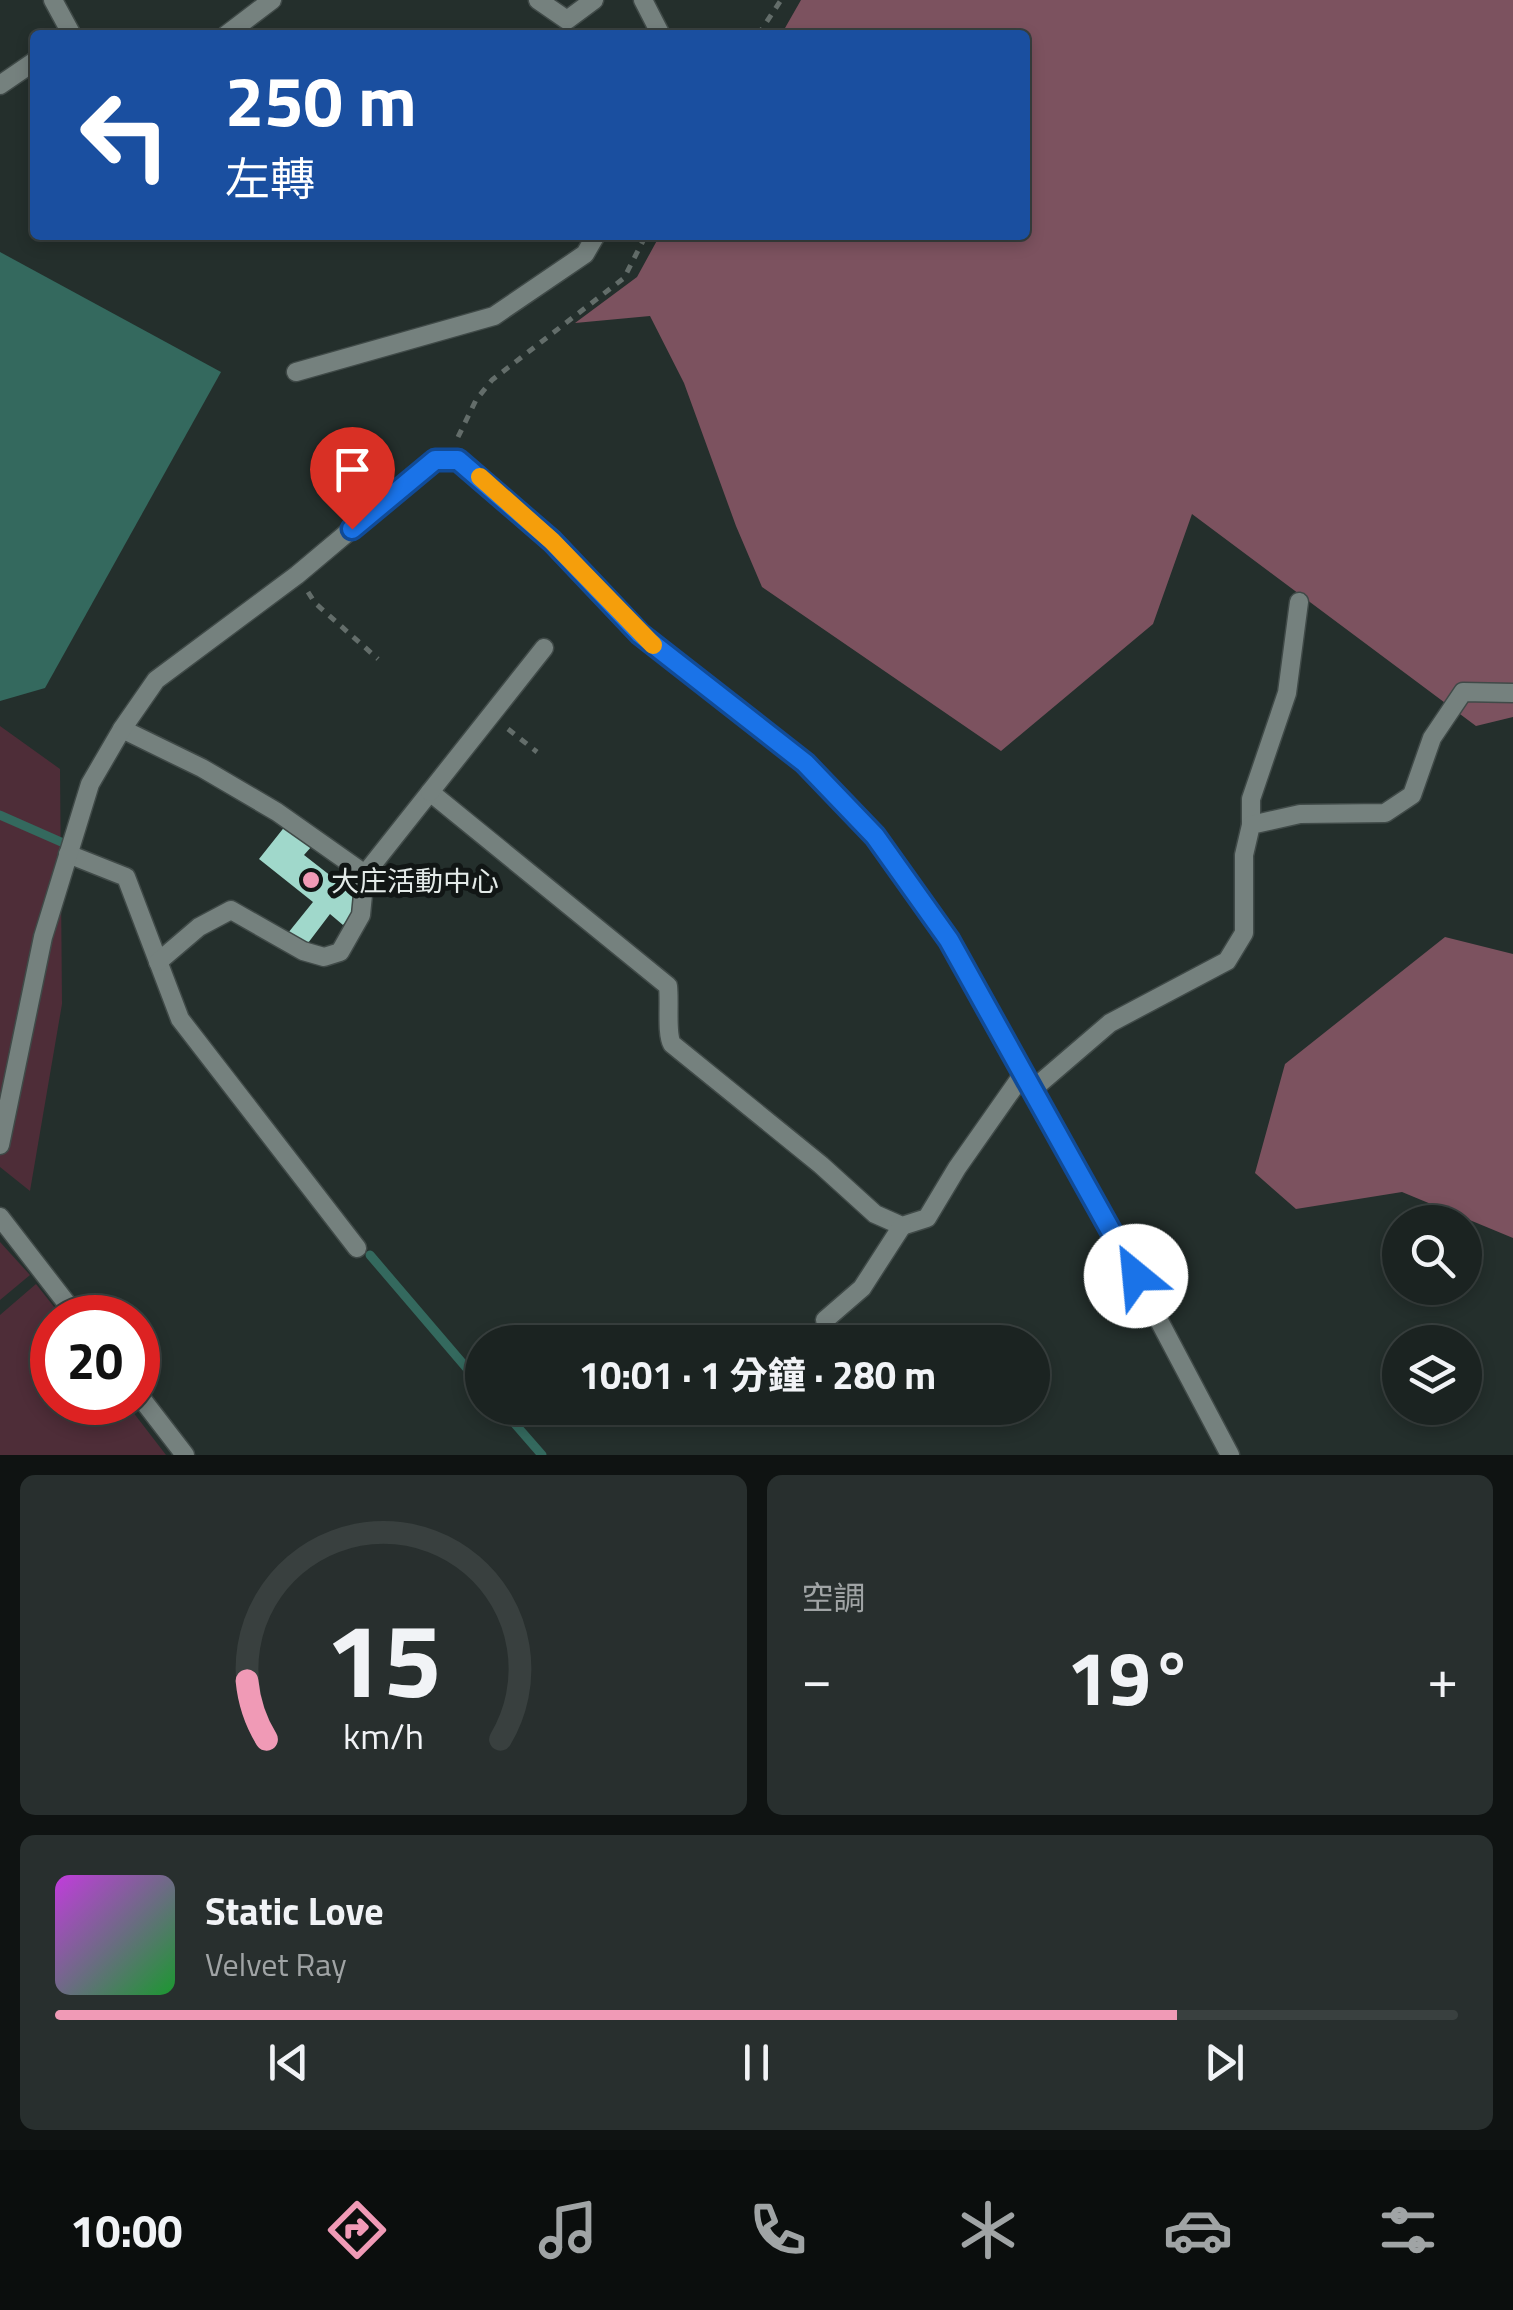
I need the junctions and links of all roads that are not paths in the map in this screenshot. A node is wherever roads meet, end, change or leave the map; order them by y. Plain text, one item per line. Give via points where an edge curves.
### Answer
1 (53, 0) edge
2 (272, 0) edge
3 (538, 0) edge
4 (594, 0) edge
5 (643, 0) edge
6 (69, 30) edge
7 (233, 30) edge
8 (658, 30) edge
9 (30, 65) edge
10 (0, 84) edge
11 (593, 240) edge
12 (296, 372) dead end
13 (1299, 602) dead end
14 (544, 648) dead end
15 (1513, 693) edge
16 (122, 729) junction
17 (430, 792) junction
18 (1251, 825) junction
19 (68, 854) junction
20 (365, 874) junction
21 (158, 962) junction
22 (1028, 1082) junction
23 (0, 1145) edge
24 (0, 1217) edge
25 (902, 1226) junction
26 (357, 1248) dead end
27 (60, 1295) edge
28 (824, 1320) dead end
29 (160, 1423) edge
30 (185, 1455) edge
31 (1230, 1455) edge

1 - 6 lane
2 - 7 lane
3 - 4 lane via 567,20
5 - 8 lane
9 - 10 lane
11 - 12 lane via 585,254 494,316
13 - 18 lane via 1286,692 1251,799
14 - 17 lane
15 - 18 lane via 1463,692 1432,738 1412,795 1385,812 1300,814
16 - 19 lane via 90,784
16 - 20 lane via 277,812
16 - 22 lane via 156,680 298,575 435,460 468,466 552,541 640,634 805,763 875,836 949,940
17 - 20 lane
17 - 25 lane via 668,986 672,1044 875,1214
18 - 22 lane via 1244,855 1244,933 1227,962 1110,1023
19 - 21 lane via 126,877
19 - 23 lane via 43,937
20 - 21 lane via 362,915 340,952 324,957 303,950 230,910
21 - 26 lane via 180,1019
22 - 25 lane via 957,1168 926,1218
22 - 31 lane
24 - 27 lane
25 - 28 lane via 862,1288
29 - 30 lane

